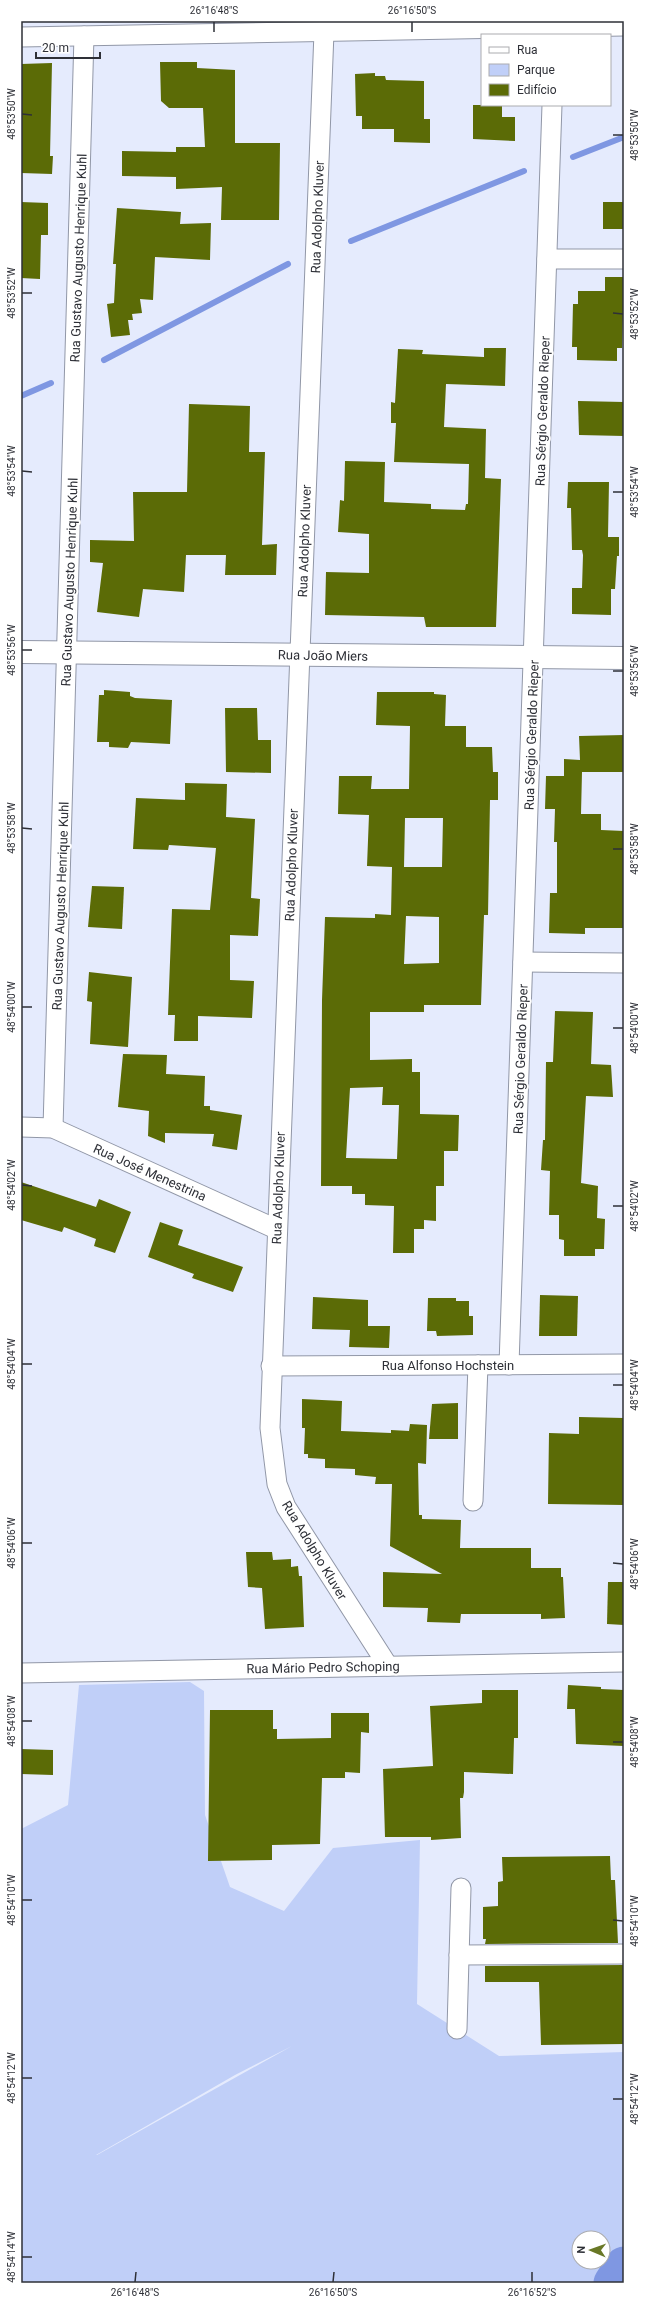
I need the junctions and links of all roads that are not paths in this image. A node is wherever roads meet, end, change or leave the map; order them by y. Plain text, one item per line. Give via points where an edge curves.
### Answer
1 (624, 26) edge
2 (554, 28) edge
3 (324, 32) junction
4 (84, 36) junction
5 (21, 37) edge
6 (552, 106) edge
7 (547, 259) junction
8 (624, 259) edge
9 (21, 652) edge
10 (67, 652) junction
11 (299, 655) junction
12 (533, 657) junction
13 (624, 658) edge
14 (523, 962) junction
15 (624, 963) edge
16 (21, 1127) edge
17 (53, 1128) junction
18 (276, 1229) junction
19 (624, 1364) edge
20 (478, 1365) junction
21 (509, 1365) junction
22 (271, 1366) junction
23 (473, 1501) dead end
24 (624, 1662) edge
25 (388, 1666) junction
26 (21, 1673) edge
27 (461, 1888) dead end
28 (624, 1954) edge
29 (459, 1955) junction
30 (457, 2029) dead end

1 - 2 street
2 - 3 street
3 - 4 street
3 - 11 street, Rua Adolpho Kluver
4 - 5 street
4 - 10 street, Rua Gustavo Augusto Henrique Kuhl
6 - 7 street, Rua Sérgio Geraldo Rieper
7 - 8 street
7 - 12 street, Rua Sérgio Geraldo Rieper
9 - 10 street, Rua João Miers
10 - 11 street, Rua João Miers
10 - 17 street, Rua Gustavo Augusto Henrique Kuhl
11 - 12 street, Rua João Miers
11 - 18 street, Rua Adolpho Kluver
12 - 13 street, Rua João Miers
12 - 14 street, Rua Sérgio Geraldo Rieper
14 - 15 street
14 - 21 street, Rua Sérgio Geraldo Rieper
16 - 17 street, Rua José Menestrina
17 - 18 street, Rua José Menestrina
18 - 22 street, Rua Adolpho Kluver
19 - 21 street, Rua Alfonso Hochstein
20 - 21 street, Rua Alfonso Hochstein
20 - 22 street, Rua Alfonso Hochstein
20 - 23 street
22 - 25 street, Rua Adolpho Kluver via 270,1428 277,1484 286,1507
24 - 25 street, Rua Mário Pedro Schoping
25 - 26 street, Rua Mário Pedro Schoping
27 - 29 street
28 - 29 street
29 - 30 street

